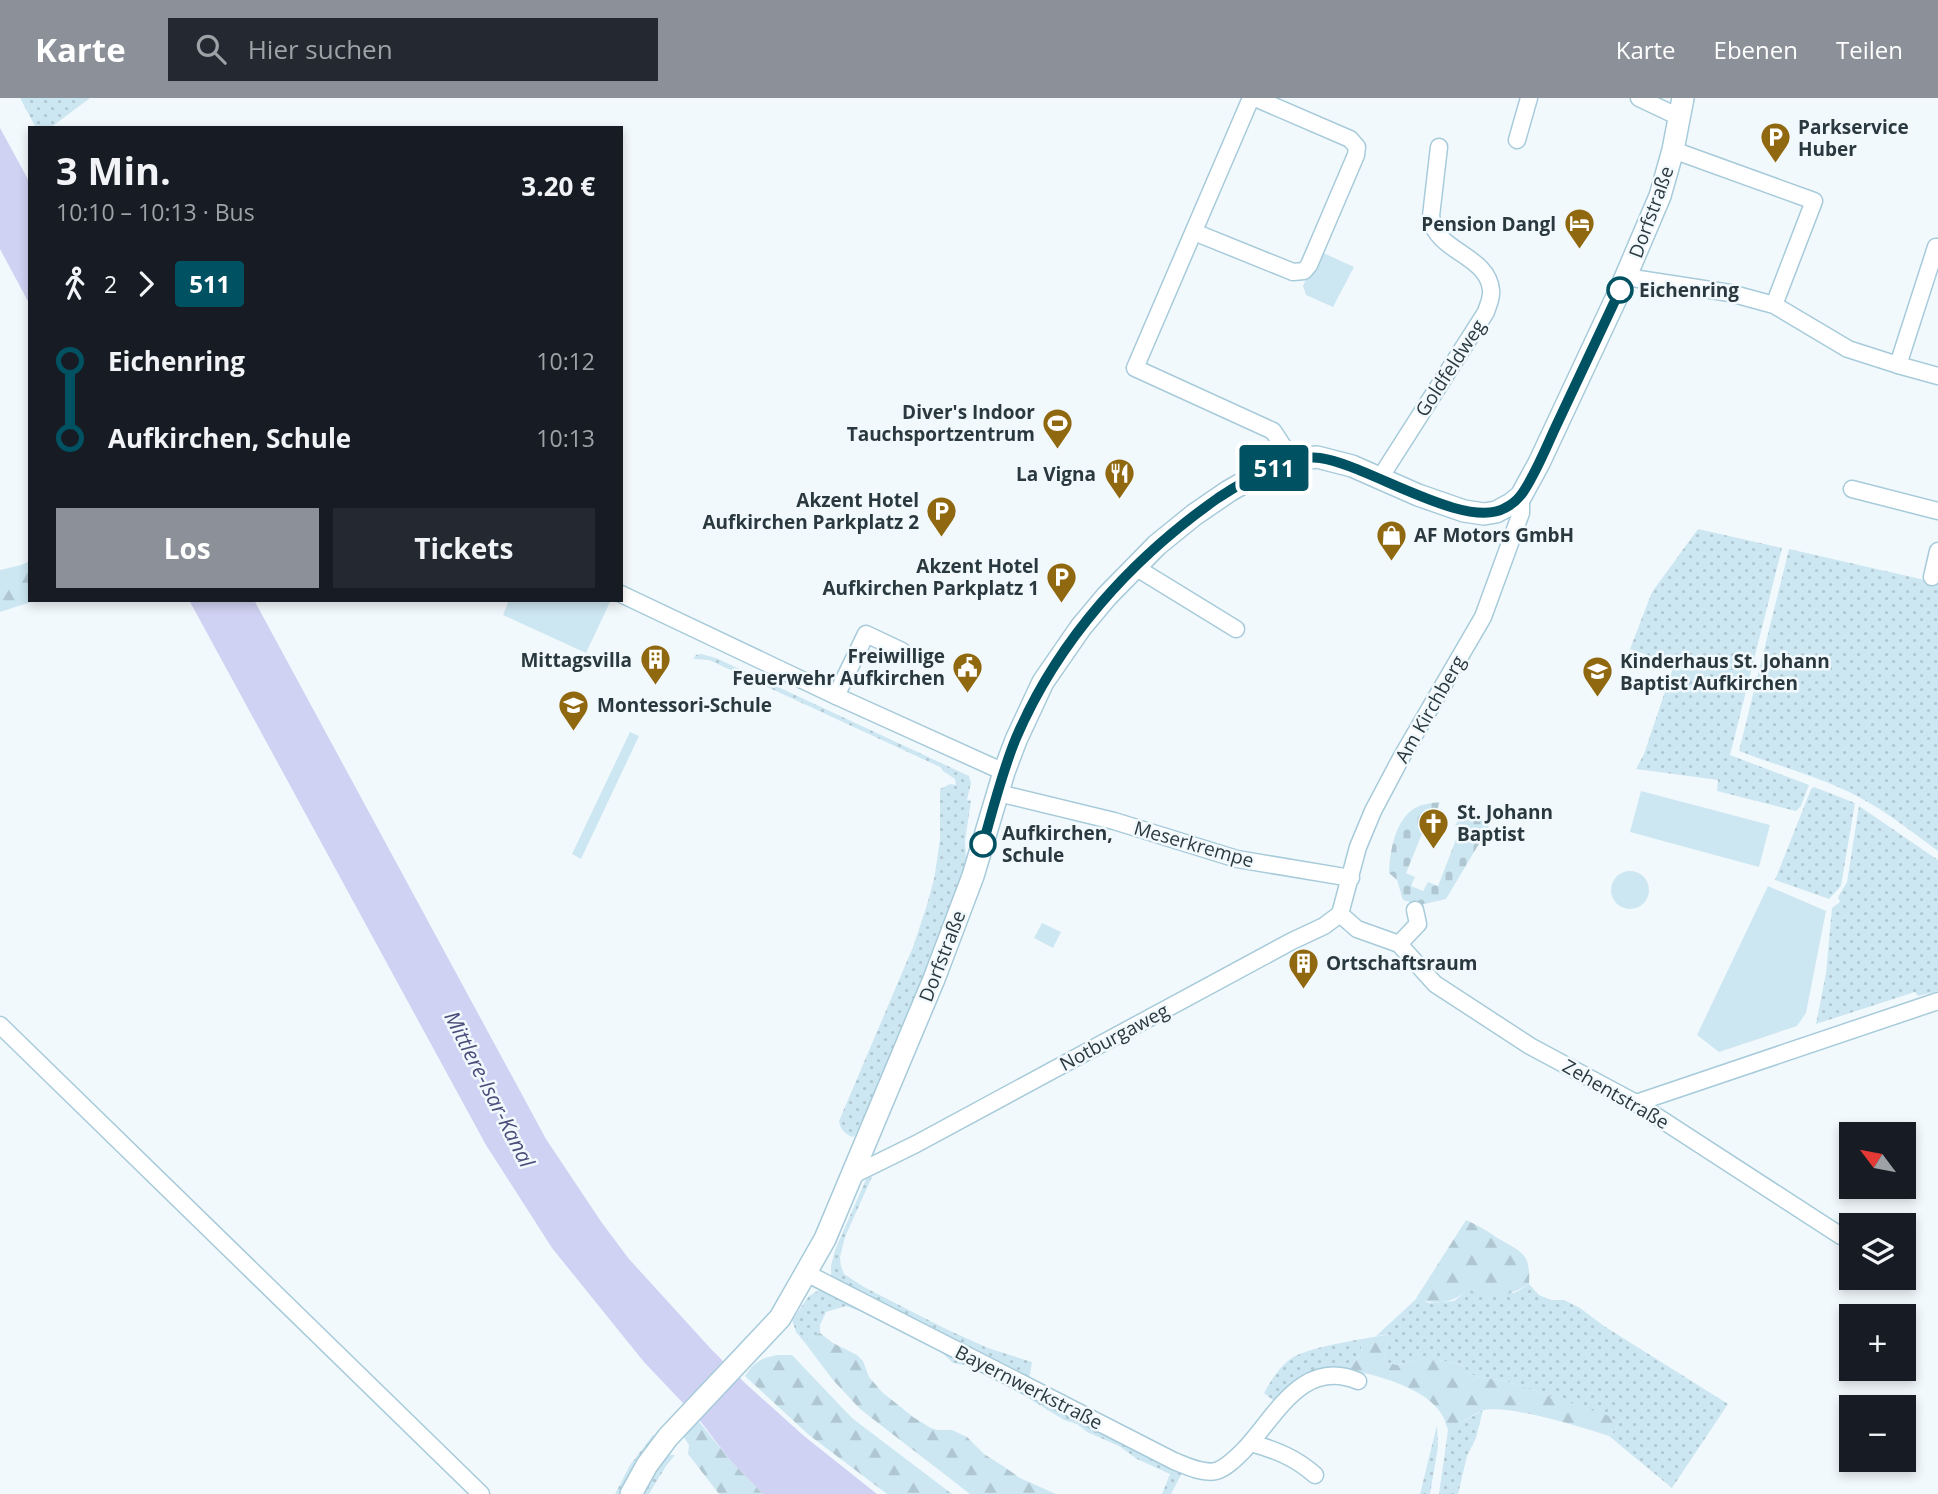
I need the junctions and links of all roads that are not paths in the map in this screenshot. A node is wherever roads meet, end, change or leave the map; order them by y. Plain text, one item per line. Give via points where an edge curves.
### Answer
1 (1253, 98) edge
2 (1528, 98) edge
3 (1639, 98) edge
4 (1681, 107) edge
5 (1517, 140) dead end
6 (1439, 147) dead end
7 (1673, 150) junction
8 (1194, 232) junction
9 (1938, 247) edge
10 (1626, 277) junction
11 (1774, 305) junction
12 (1898, 365) junction
13 (1938, 376) edge
14 (1292, 460) junction
15 (1380, 478) junction
16 (1852, 489) dead end
17 (1521, 496) junction
18 (1502, 510) junction
19 (1938, 511) edge
20 (1510, 541) junction
21 (1938, 551) edge
22 (1135, 567) junction
23 (1932, 577) dead end
24 (623, 595) edge
25 (1236, 629) dead end
26 (902, 651) dead end
27 (836, 696) junction
28 (1004, 772) junction
29 (998, 793) junction
30 (1352, 878) junction
31 (1415, 910) dead end
32 (1340, 914) junction
33 (1399, 944) junction
34 (1938, 1001) edge
35 (0, 1025) edge
36 (1636, 1103) junction
37 (853, 1175) junction
38 (1839, 1235) edge
39 (806, 1273) junction
40 (1359, 1381) dead end
41 (1251, 1443) junction
42 (1315, 1475) dead end
43 (481, 1494) edge
44 (631, 1494) edge

1 - 8 street
1 - 8 street via 1350,139 1357,147 1309,265 1293,272
2 - 5 street
3 - 4 street
4 - 7 street, Dorfstraße
6 - 15 street, Goldfeldweg via 1434,227 1487,276 1491,298
7 - 10 street, Dorfstraße via 1660,196
7 - 11 street via 1814,201
8 - 14 street via 1135,368 1273,431
9 - 12 street
10 - 11 street via 1730,293
10 - 17 street, Dorfstraße
11 - 12 street via 1848,349
12 - 13 street
14 - 15 street, Dorfstraße via 1317,457
14 - 22 street, Dorfstraße via 1228,491
15 - 18 street, Dorfstraße via 1464,511
16 - 19 street
17 - 18 street, Dorfstraße
17 - 20 street, Am Kirchberg via 1521,513
18 - 20 street
20 - 30 street, Am Kirchberg via 1483,617 1373,811 1358,847
21 - 23 street
22 - 25 street
22 - 28 street, Dorfstraße via 1065,649 1027,715
24 - 27 street
26 - 27 street via 866,634
27 - 28 street
28 - 29 street, Dorfstraße
29 - 30 street, Meserkrempe via 1114,821 1237,859
29 - 37 street, Dorfstraße via 934,979
30 - 32 street
31 - 33 street via 1418,924
32 - 33 street via 1357,929
32 - 37 street, Notburgaweg
33 - 36 street, Zehentstraße via 1434,984 1530,1045
34 - 36 street
35 - 43 street
36 - 38 street, Zehentstraße
37 - 39 street, Dorfstraße
39 - 41 street, Bayernwerkstraße via 1174,1461 1216,1471
39 - 44 street, Dorfstraße via 780,1318 677,1426
40 - 41 street, Bayernwerkstraße via 1328,1375 1303,1384
41 - 42 street via 1300,1462

